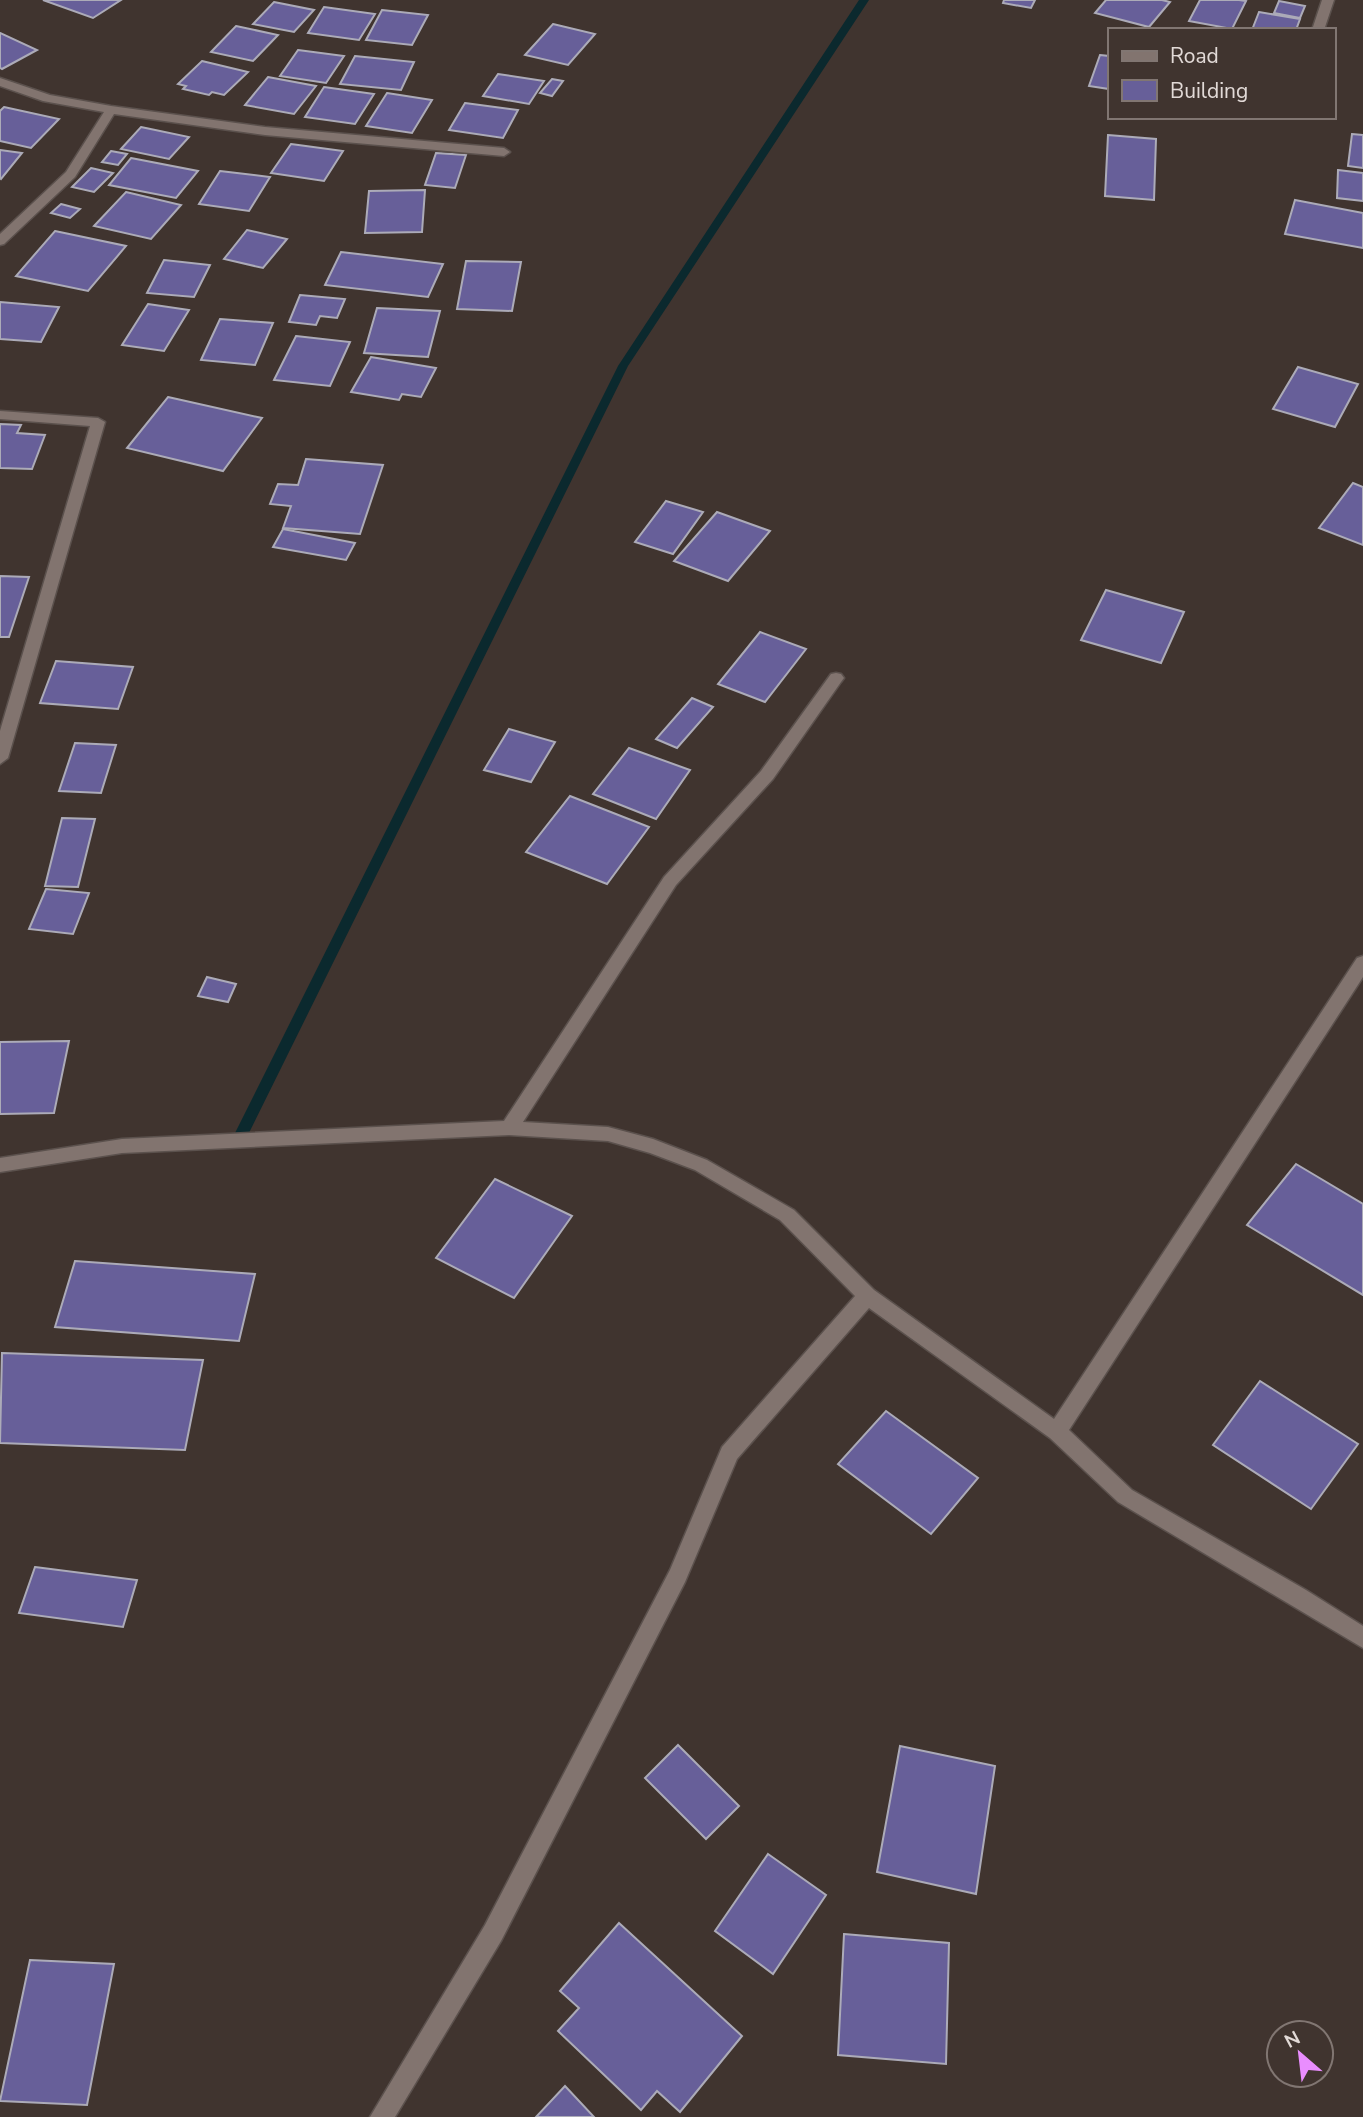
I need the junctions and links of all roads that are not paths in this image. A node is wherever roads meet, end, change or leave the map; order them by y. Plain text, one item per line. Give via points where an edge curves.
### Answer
1 (1328, 0) edge
2 (1319, 28) edge
3 (0, 82) edge
4 (111, 110) junction
5 (505, 152) dead end
6 (0, 241) edge
7 (0, 415) edge
8 (836, 678) dead end
9 (0, 758) edge
10 (1363, 963) edge
11 (509, 1128) junction
12 (0, 1166) edge
13 (867, 1296) junction
14 (1057, 1432) junction
15 (1363, 1638) edge
16 (382, 2117) edge

1 - 2 street
3 - 4 street via 47,98
4 - 5 street via 265,131
4 - 6 street via 71,174
7 - 9 street via 98,422
8 - 11 street via 768,775 670,881
10 - 14 street
11 - 12 street via 122,1146
11 - 13 street via 608,1134 701,1165 787,1215
13 - 14 street
13 - 16 street via 729,1453 678,1575 493,1933
14 - 15 street via 1125,1496

